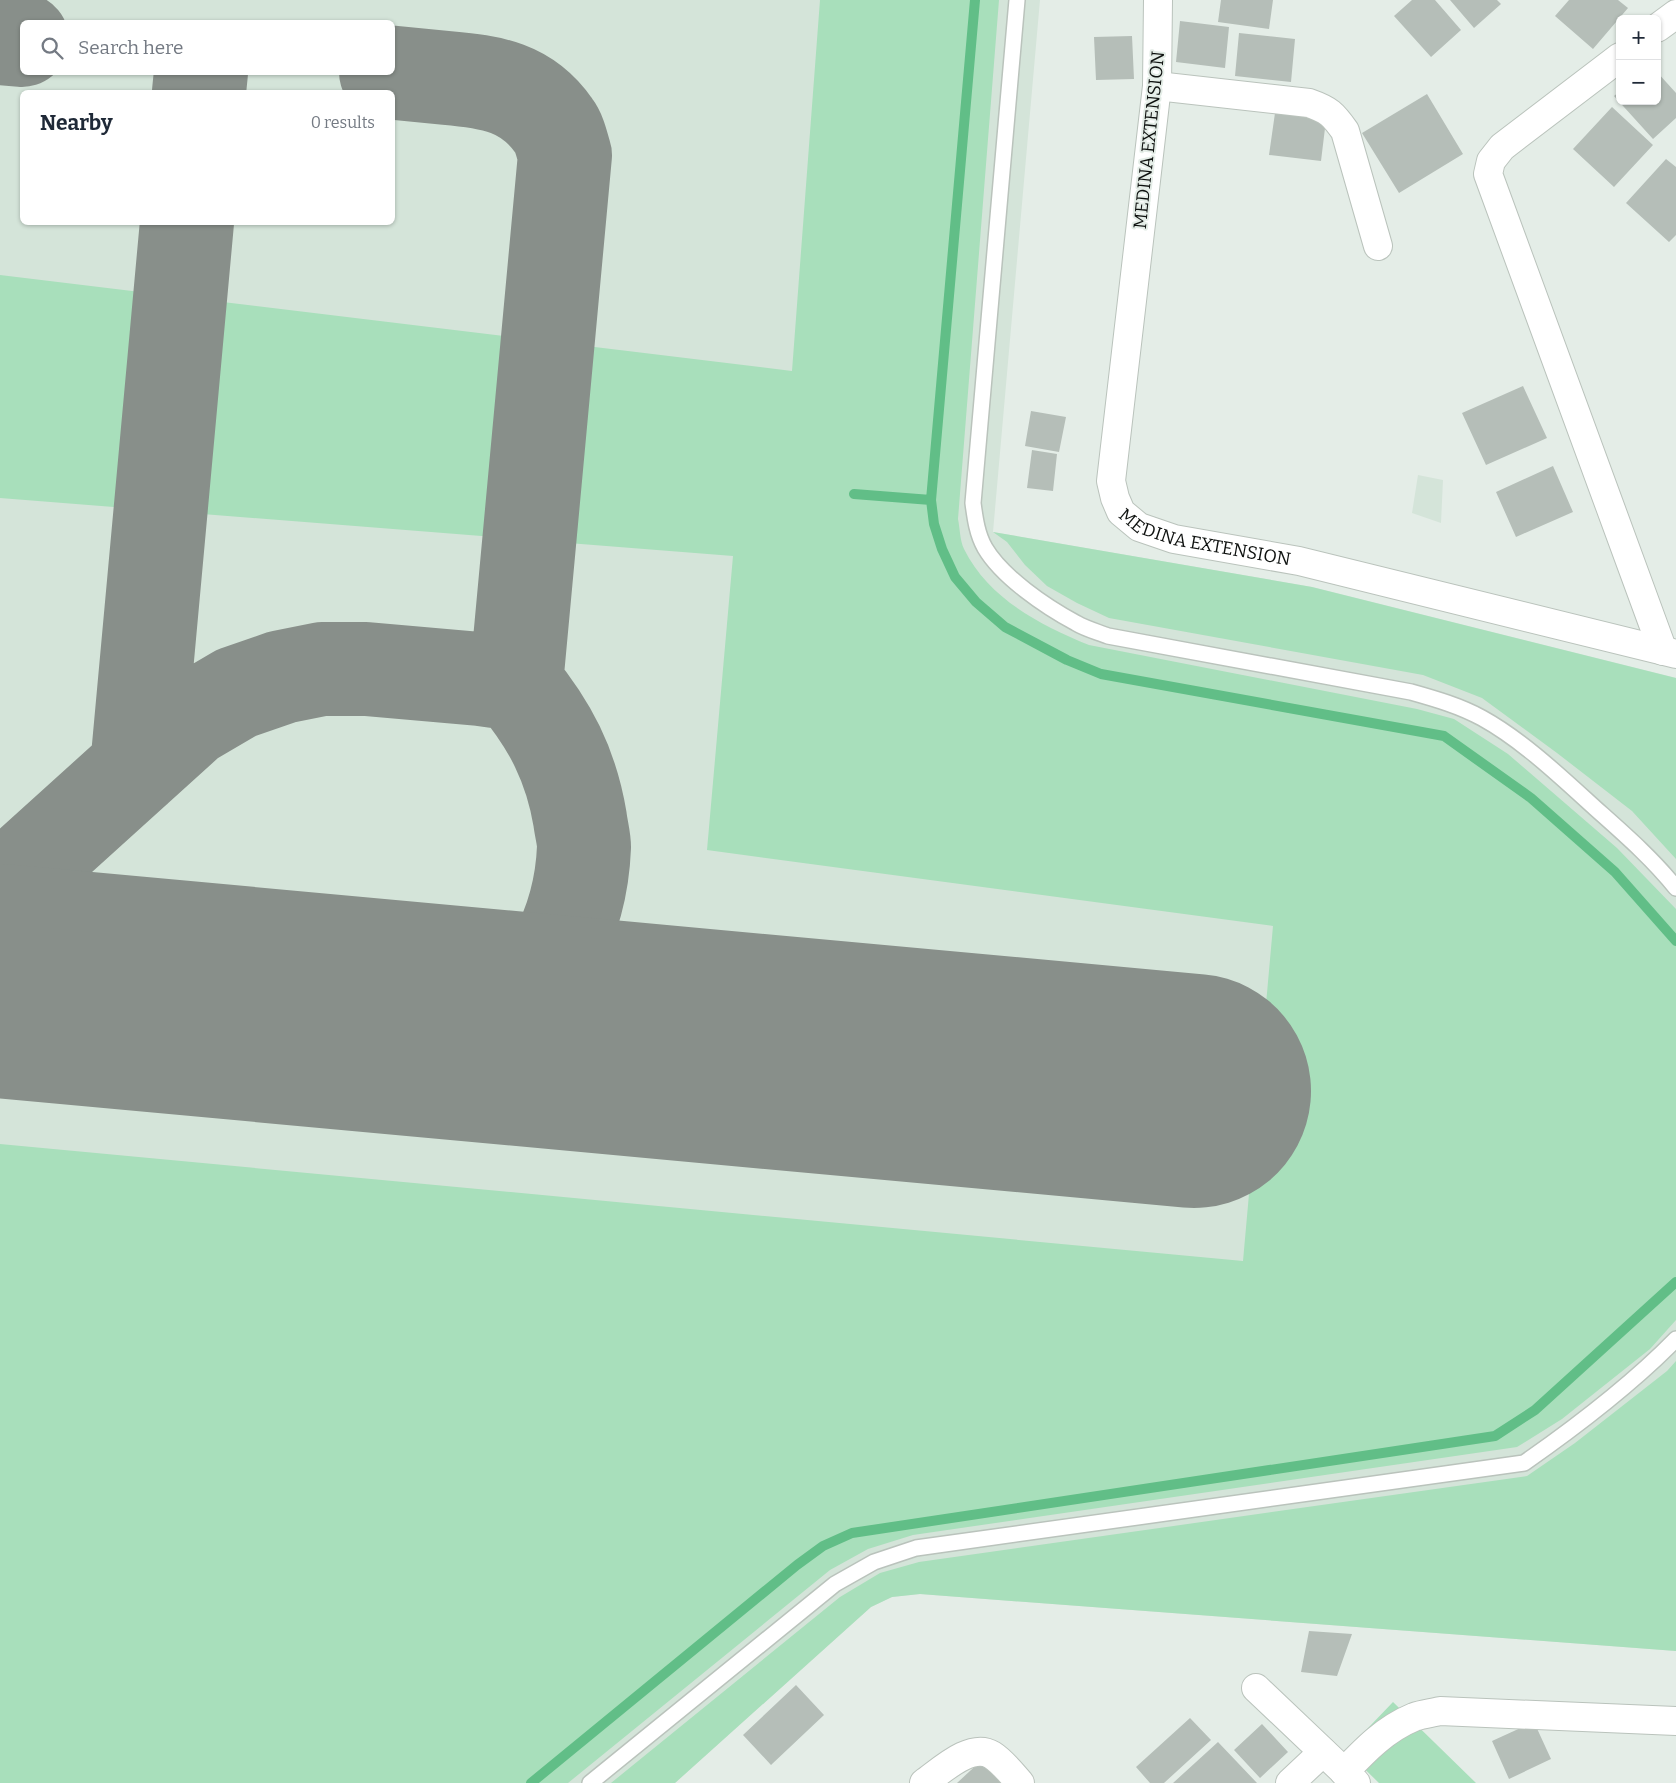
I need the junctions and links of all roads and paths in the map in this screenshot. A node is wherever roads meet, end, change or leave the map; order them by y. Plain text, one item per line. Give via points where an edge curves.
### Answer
1 (1017, 0) edge
2 (1158, 0) edge
3 (1676, 14) edge
4 (1661, 25) edge
5 (1616, 60) edge
6 (1157, 86) junction
7 (1378, 246) dead end
8 (1670, 653) edge
9 (1676, 888) edge
10 (1676, 1339) edge
11 (1256, 1688) dead end
12 (1676, 1721) edge
13 (1324, 1752) junction
14 (1350, 1777) edge
15 (590, 1783) edge
16 (924, 1783) edge
17 (1020, 1783) edge
18 (1290, 1783) edge

1 - 9 lane via 973,503 984,547 995,562 1020,586 1047,605 1077,624 1108,636 1411,692 1447,702 1483,719 1560,775 1631,840
2 - 6 street, MEDINA EXTENSION
3 - 4 street
5 - 8 street via 1502,147 1491,161 1488,174
6 - 7 street via 1309,103 1325,109 1345,131
6 - 8 street, MEDINA EXTENSION via 1111,481 1121,512 1139,527 1174,539 1299,561
10 - 15 lane via 1656,1360 1572,1430 1524,1463 916,1548 874,1562 835,1584
11 - 13 street
12 - 14 street via 1440,1711 1415,1716 1388,1730 1371,1744
13 - 14 street
13 - 18 street
16 - 17 street via 975,1751 986,1752 998,1760

